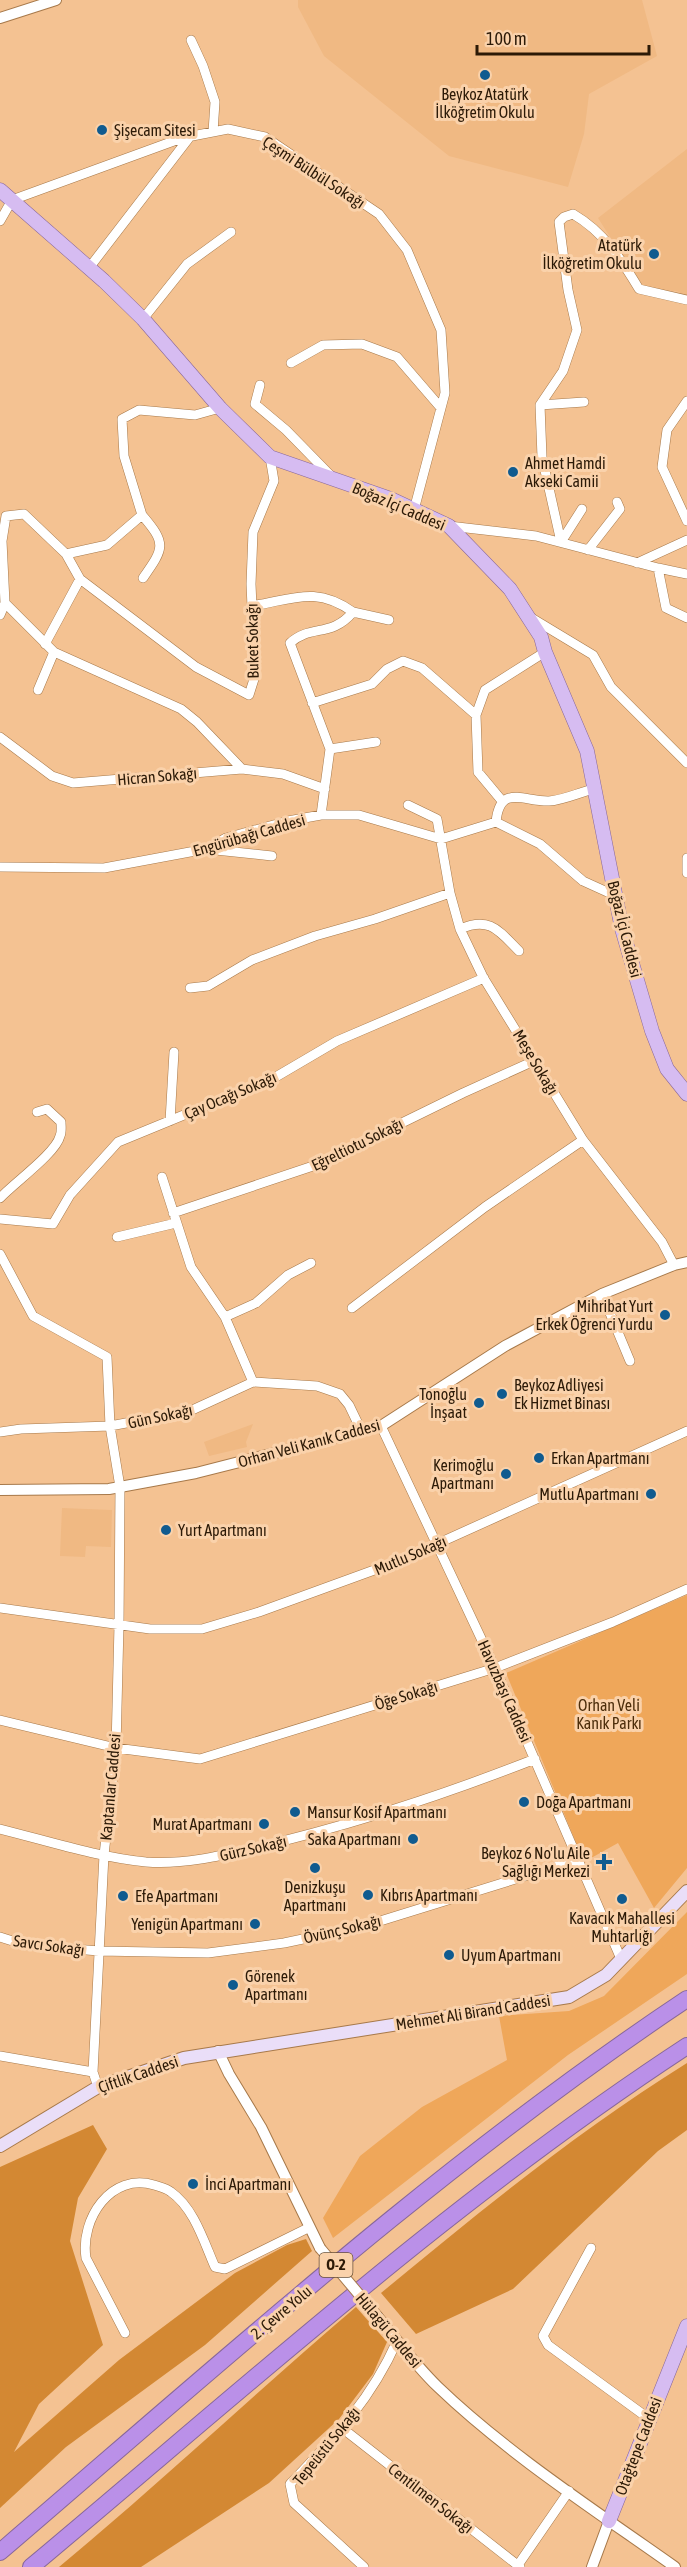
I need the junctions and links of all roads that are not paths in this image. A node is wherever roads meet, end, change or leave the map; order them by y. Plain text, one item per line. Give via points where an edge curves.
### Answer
1 (56, 0) edge
2 (0, 18) edge
3 (191, 40) dead end
4 (213, 132) junction
5 (189, 138) junction
6 (0, 190) edge
7 (12, 200) junction
8 (0, 220) edge
9 (231, 232) dead end
10 (89, 268) junction
11 (687, 300) edge
12 (143, 319) junction
13 (291, 363) dead end
14 (260, 385) dead end
15 (687, 401) edge
16 (584, 402) dead end
17 (540, 405) junction
18 (220, 408) junction
19 (441, 408) junction
20 (270, 457) junction
21 (333, 479) junction
22 (617, 502) dead end
23 (582, 509) dead end
24 (414, 510) junction
25 (142, 515) junction
26 (687, 521) edge
27 (448, 526) junction
28 (687, 540) edge
29 (561, 542) junction
30 (588, 550) junction
31 (66, 554) junction
32 (637, 563) junction
33 (658, 568) junction
34 (687, 574) edge
35 (143, 578) dead end
36 (80, 579) junction
37 (5, 603) junction
38 (251, 606) junction
39 (353, 612) junction
40 (0, 615) edge
41 (528, 616) junction
42 (687, 618) edge
43 (389, 620) dead end
44 (45, 644) junction
45 (54, 652) junction
46 (545, 652) junction
47 (38, 690) dead end
48 (312, 703) junction
49 (476, 715) junction
50 (0, 737) edge
51 (376, 742) dead end
52 (330, 749) junction
53 (685, 759) edge
54 (242, 769) junction
55 (324, 789) junction
56 (594, 789) junction
57 (503, 802) junction
58 (408, 805) dead end
59 (321, 815) junction
60 (496, 822) junction
61 (441, 839) junction
62 (206, 849) junction
63 (272, 856) dead end
64 (687, 858) edge
65 (0, 867) edge
66 (687, 873) edge
67 (450, 893) junction
68 (615, 896) junction
69 (460, 929) junction
70 (519, 951) dead end
71 (484, 978) junction
72 (190, 988) dead end
73 (174, 1052) dead end
74 (536, 1060) junction
75 (687, 1094) edge
76 (37, 1112) dead end
77 (170, 1121) junction
78 (583, 1140) junction
79 (162, 1177) dead end
80 (0, 1198) edge
81 (173, 1213) junction
82 (0, 1219) edge
83 (176, 1223) junction
84 (117, 1237) dead end
85 (0, 1254) edge
86 (687, 1262) edge
87 (311, 1263) dead end
88 (674, 1265) junction
89 (0, 1278) edge
90 (12, 1279) junction
91 (602, 1294) junction
92 (352, 1308) dead end
93 (225, 1317) junction
94 (630, 1361) dead end
95 (253, 1382) junction
96 (110, 1426) junction
97 (381, 1426) junction
98 (687, 1431) edge
99 (0, 1432) edge
100 (362, 1432) junction
101 (120, 1487) junction
102 (0, 1490) edge
103 (437, 1544) junction
104 (687, 1589) edge
105 (0, 1608) edge
106 (119, 1625) junction
107 (495, 1668) junction
108 (0, 1720) edge
109 (116, 1748) junction
110 (535, 1759) junction
111 (0, 1829) edge
112 (104, 1855) junction
113 (577, 1860) junction
114 (687, 1891) edge
115 (0, 1936) edge
116 (99, 1951) junction
117 (621, 1959) junction
118 (687, 1999) edge
119 (687, 2046) edge
120 (218, 2051) junction
121 (0, 2056) edge
122 (93, 2072) junction
123 (98, 2086) junction
124 (0, 2146) edge
125 (308, 2228) junction
126 (591, 2248) dead end
127 (687, 2326) edge
128 (125, 2333) dead end
129 (397, 2341) junction
130 (648, 2418) junction
131 (342, 2428) junction
132 (569, 2491) junction
133 (609, 2521) junction
134 (0, 2552) edge
135 (519, 2566) edge
136 (31, 2567) edge
137 (364, 2567) edge
138 (592, 2567) edge
139 (675, 2567) edge

1 - 2 street
3 - 4 street via 215,102
4 - 5 street, Çeşmi Bülbül Sokağı
4 - 19 street, Çeşmi Bülbül Sokağı via 228,129 265,137 379,214 407,250 441,330 445,393
5 - 7 street, Çeşmi Bülbül Sokağı
5 - 10 street
6 - 7 main road, Boğaz İçi Caddesi
7 - 8 street
7 - 10 main road, Boğaz İçi Caddesi
9 - 12 street via 187,264
10 - 12 main road, Boğaz İçi Caddesi
11 - 17 street via 639,289 616,251 589,223 573,214 564,216 559,222 560,231 577,330 563,371
12 - 18 main road, Boğaz İçi Caddesi
13 - 19 street via 323,345 362,344 397,357
14 - 21 street via 255,404
15 - 26 street via 668,430 662,467
16 - 17 street
17 - 29 street via 542,457
18 - 20 main road, Boğaz İçi Caddesi
18 - 25 street via 195,415 139,410 122,419 124,456
19 - 24 street, Çeşmi Bülbül Sokağı
20 - 21 main road, Boğaz İçi Caddesi
20 - 38 street, Buket Sokağı via 274,481 253,532
21 - 24 main road, Boğaz İçi Caddesi
22 - 30 street via 620,509
23 - 29 street
24 - 27 main road, Boğaz İçi Caddesi
25 - 31 street via 107,545
25 - 35 street via 161,543 158,558
27 - 29 street
27 - 41 main road, Boğaz İçi Caddesi via 510,589
28 - 32 street
29 - 30 street
30 - 32 street
31 - 36 street, Buket Sokağı
31 - 37 street, Buket Sokağı via 24,514 6,516 2,541
32 - 33 street
33 - 34 street
33 - 42 street via 666,608
36 - 38 street, Buket Sokağı via 196,667 249,695 255,675
36 - 44 street
37 - 40 street
37 - 44 street
38 - 39 street via 315,595 341,603
39 - 43 street
39 - 48 street via 343,623 298,635 290,643
41 - 46 main road, Boğaz İçi Caddesi via 542,637
41 - 53 street via 593,655 611,687
44 - 45 street
45 - 47 street
45 - 54 street via 181,709
46 - 49 street via 485,690
46 - 56 main road, Boğaz İçi Caddesi via 587,751
48 - 49 street via 372,684 387,669 403,661 422,668
48 - 52 street
49 - 57 street via 478,772
50 - 54 street, Hicran Sokağı via 52,776 73,783
51 - 52 street
52 - 55 street
54 - 55 street, Hicran Sokağı via 284,774
55 - 59 street
56 - 57 street via 549,801 515,795
56 - 68 main road, Boğaz İçi Caddesi
57 - 60 street
58 - 61 street, Meşe Sokağı via 437,819
59 - 61 street, Engürübağı Caddesi via 359,815
59 - 62 street, Engürübağı Caddesi via 226,838
60 - 61 street
60 - 68 street via 540,844 583,881
61 - 67 street, Meşe Sokağı
62 - 63 street
62 - 65 street, Engürübağı Caddesi via 104,868
64 - 66 street
67 - 69 street, Meşe Sokağı
67 - 72 street via 315,936 252,960 208,986
68 - 75 main road, Boğaz İçi Caddesi via 652,1030 667,1069
69 - 70 street via 474,923 489,924
69 - 71 street, Meşe Sokağı
71 - 74 street, Meşe Sokağı
71 - 77 street, Çay Ocağı Sokağı via 337,1041 274,1078
73 - 77 street
74 - 78 street, Meşe Sokağı
74 - 81 street, Eğreltiotu Sokağı via 316,1165
76 - 80 street via 47,1109 54,1114 61,1122 60,1137 44,1158
77 - 82 street, Çay Ocağı Sokağı via 118,1142 70,1195 53,1224
78 - 88 street, Meşe Sokağı via 662,1242
78 - 92 street via 485,1207
79 - 81 street
81 - 83 street
83 - 84 street
83 - 93 street via 191,1267
85 - 90 street
86 - 88 street, Orhan Veli Kanık Caddesi
87 - 93 street via 288,1275 256,1303
88 - 91 street, Orhan Veli Kanık Caddesi
89 - 90 street
90 - 96 street, Kaptanlar Caddesi via 33,1316 107,1357
91 - 94 street
91 - 97 street, Orhan Veli Kanık Caddesi via 505,1346
93 - 95 street
95 - 96 street, Gün Sokağı via 190,1411
95 - 100 street, Gün Sokağı via 317,1386 340,1394
96 - 99 street, Gün Sokağı
96 - 101 street, Kaptanlar Caddesi
97 - 100 street, Orhan Veli Kanık Caddesi
97 - 103 street, Havuzbaşı Caddesi
98 - 103 street, Mutlu Sokağı
100 - 101 street, Orhan Veli Kanık Caddesi via 196,1473
101 - 102 street, Orhan Veli Kanık Caddesi
101 - 106 street, Kaptanlar Caddesi
103 - 106 street, Mutlu Sokağı via 287,1602 202,1629
103 - 107 street, Havuzbaşı Caddesi
104 - 107 street, Öḡe Sokağı
105 - 106 street, Mutlu Sokağı
106 - 109 street, Kaptanlar Caddesi
107 - 109 street, Öḡe Sokağı via 200,1759
107 - 110 street, Havuzbaşı Caddesi
108 - 109 street, Öḡe Sokağı
109 - 112 street, Kaptanlar Caddesi
110 - 112 street, Gürz Sokağı via 319,1833 198,1861 148,1862
110 - 113 street, Havuzbaşı Caddesi
111 - 112 street, Gürz Sokağı
112 - 116 street, Kaptanlar Caddesi
113 - 116 street, Övünç Sokağı via 364,1926 284,1943 208,1953
113 - 117 street, Havuzbaşı Caddesi
114 - 117 main road, Mehmet Ali Birand Caddesi
115 - 116 street, Savcı Sokağı via 25,1945
116 - 122 street, Kaptanlar Caddesi
117 - 120 main road, Mehmet Ali Birand Caddesi via 606,1976 569,1997
118 - 134 highway, 2. Çevre Yolu / O-2 via 486,2141
119 - 136 highway, O-2 via 463,2205
120 - 123 main road, Çiftlik Caddesi
120 - 125 street, Hülagü Caddesi via 261,2127
121 - 122 street
122 - 123 street, Kaptanlar Caddesi
123 - 124 main road, Çiftlik Caddesi
125 - 128 street via 219,2270 194,2220 173,2193 140,2182 121,2185 111,2191 99,2208 85,2235 84,2250
125 - 129 street, Hülagü Caddesi, bridge
126 - 130 street via 543,2336 548,2345
127 - 130 main road, Otağtepe Caddesi
129 - 131 street, Tepeüstü Sokağı via 382,2373
129 - 132 street, Hülagü Caddesi via 436,2385 475,2420
130 - 133 main road, Otağtepe Caddesi
131 - 135 street, Centilmen Sokağı
131 - 137 street, Tepeüstü Sokağı via 290,2484 294,2503
132 - 133 street, Hülagü Caddesi
132 - 135 street
133 - 138 street, Otağtepe Caddesi
133 - 139 street, Hülagü Caddesi

